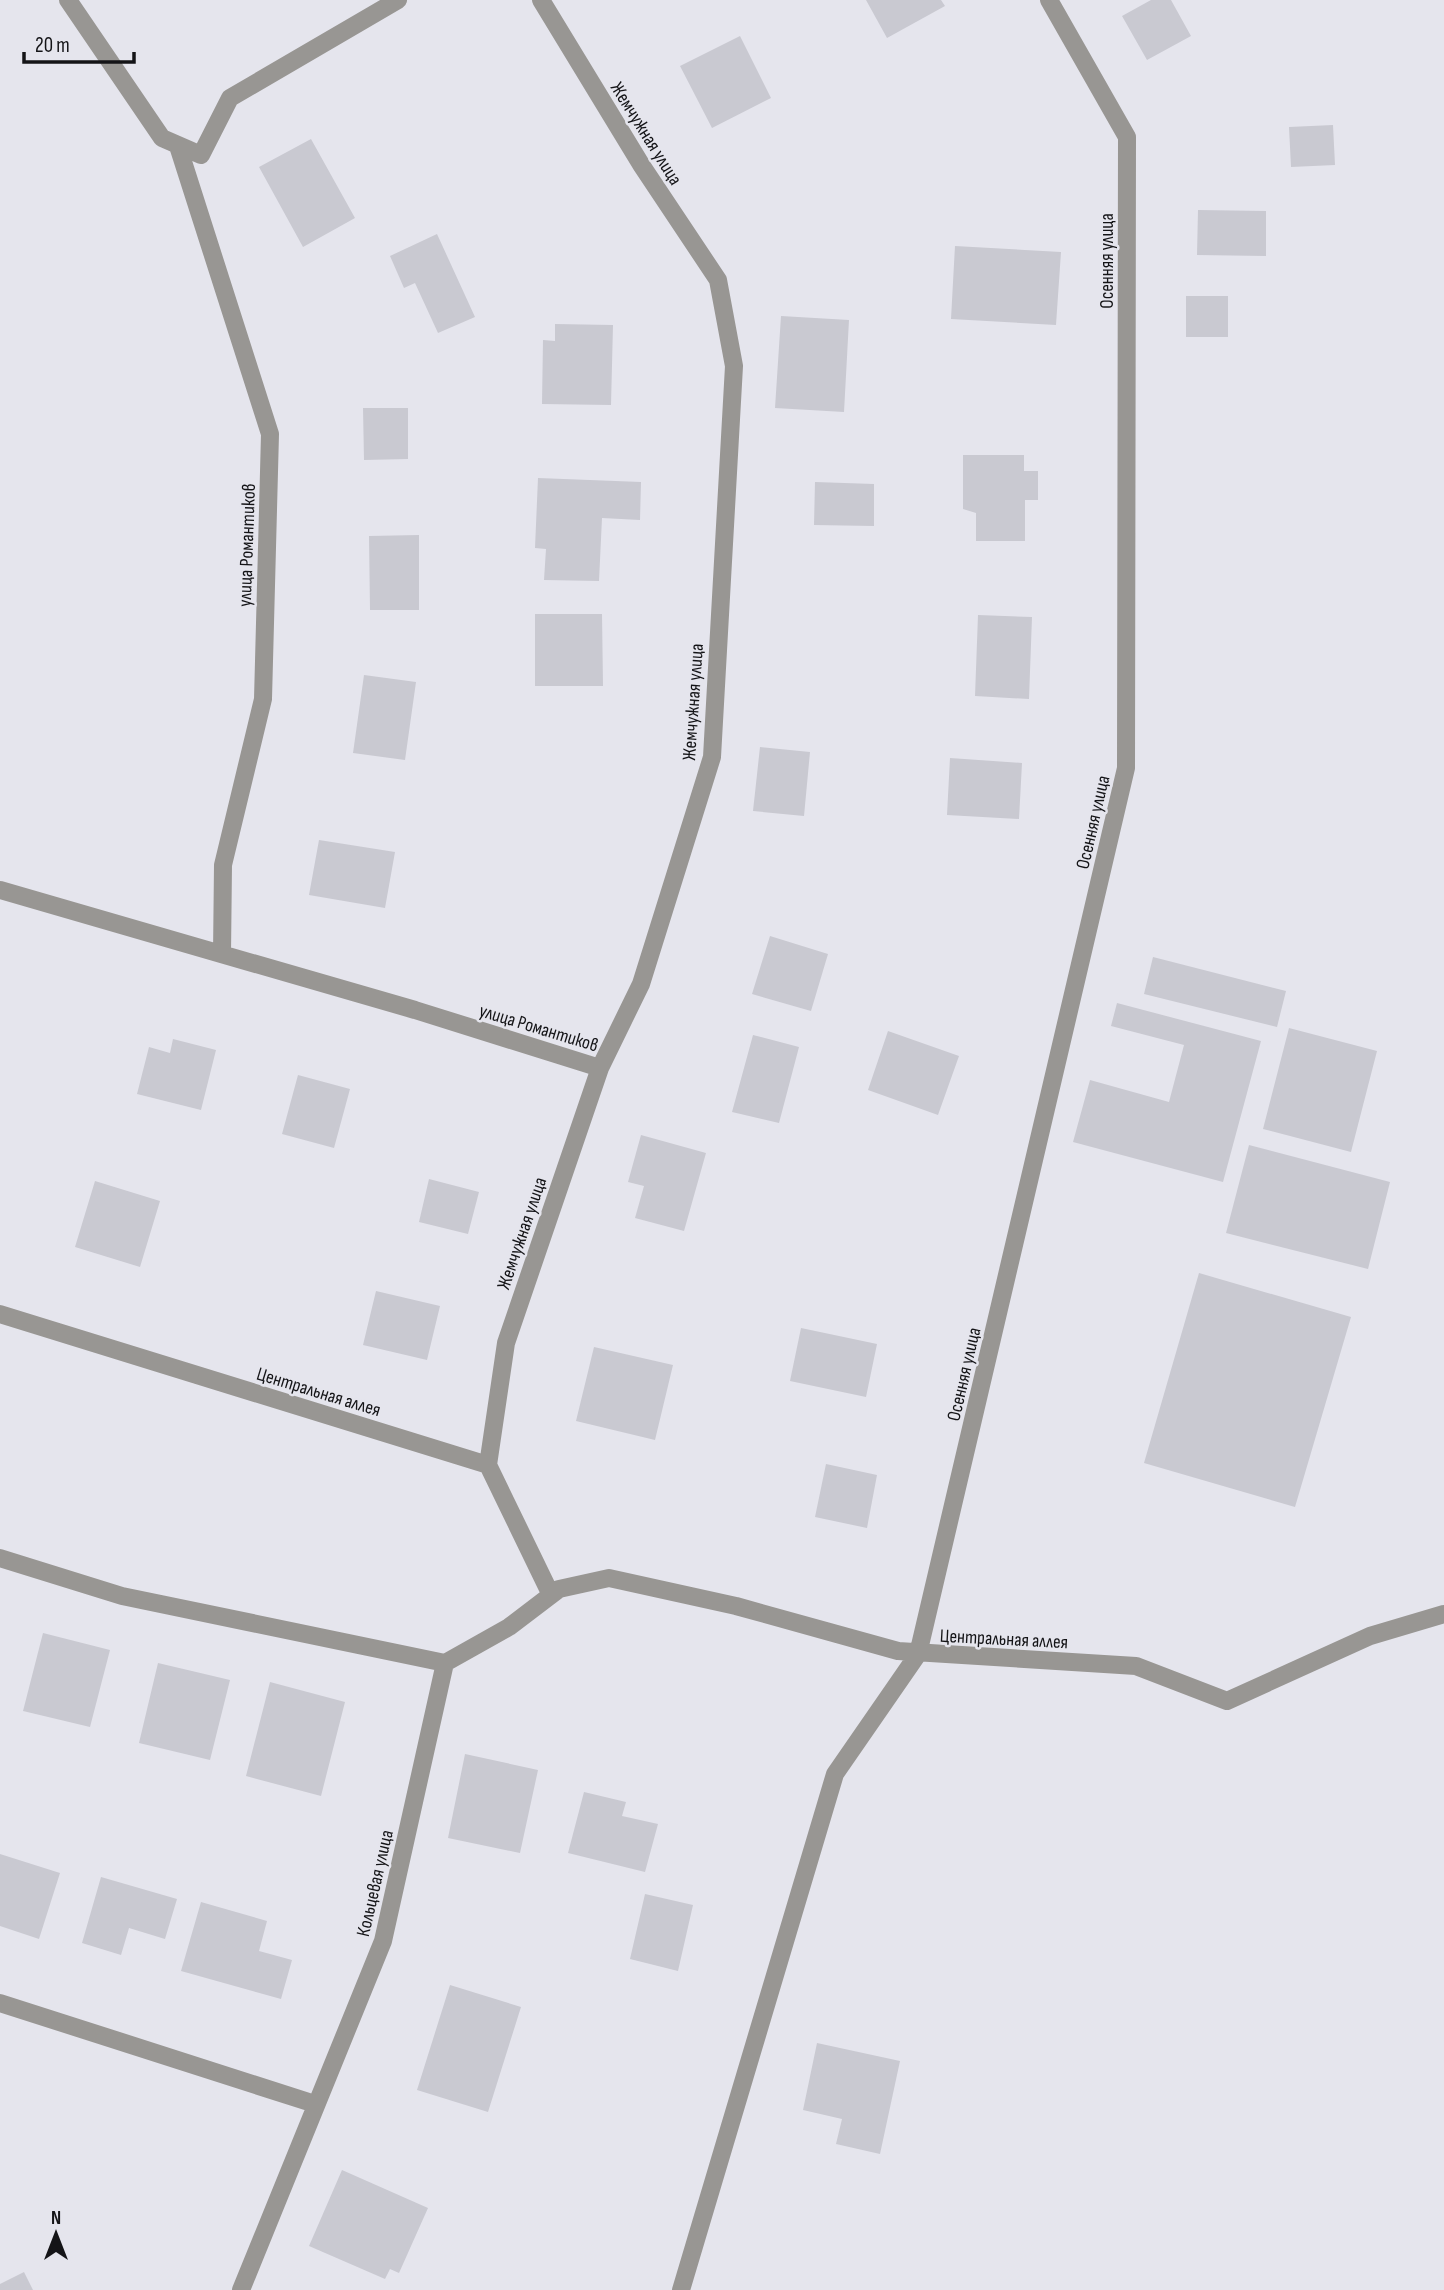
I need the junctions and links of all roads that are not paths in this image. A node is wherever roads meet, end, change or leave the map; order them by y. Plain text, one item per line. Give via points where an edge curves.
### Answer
1 (68, 0) edge
2 (398, 0) edge
3 (541, 0) edge
4 (1049, 0) edge
5 (178, 146) junction
6 (0, 890) edge
7 (222, 954) junction
8 (600, 1068) junction
9 (0, 1314) edge
10 (488, 1465) junction
11 (0, 1558) edge
12 (551, 1595) junction
13 (1444, 1614) edge
14 (918, 1654) junction
15 (445, 1663) junction
16 (0, 2003) edge
17 (315, 2104) junction
18 (241, 2290) edge
19 (681, 2290) edge

1 - 5 street via 162,138
2 - 5 street via 230,99 201,155
3 - 8 street, Жемчужная улица via 718,280 734,366 712,757 641,984
4 - 14 street, Осенняя улица via 1127,136 1126,768
5 - 7 street, улица Романтиков via 270,434 263,699 223,865
6 - 7 street, улица Романтиков
7 - 8 street, улица Романтиков
8 - 10 street, Жемчужная улица via 506,1343
9 - 10 street, Центральная аллея
10 - 12 street
11 - 15 street via 122,1596
12 - 14 street, Центральная аллея via 559,1589 609,1578
12 - 15 street, Центральная аллея via 509,1627
13 - 14 street, Центральная аллея via 1370,1636 1227,1702 1136,1667
14 - 19 street via 835,1774
15 - 17 street, Кольцевая улица via 383,1941
16 - 17 street
17 - 18 street, Кольцевая улица

